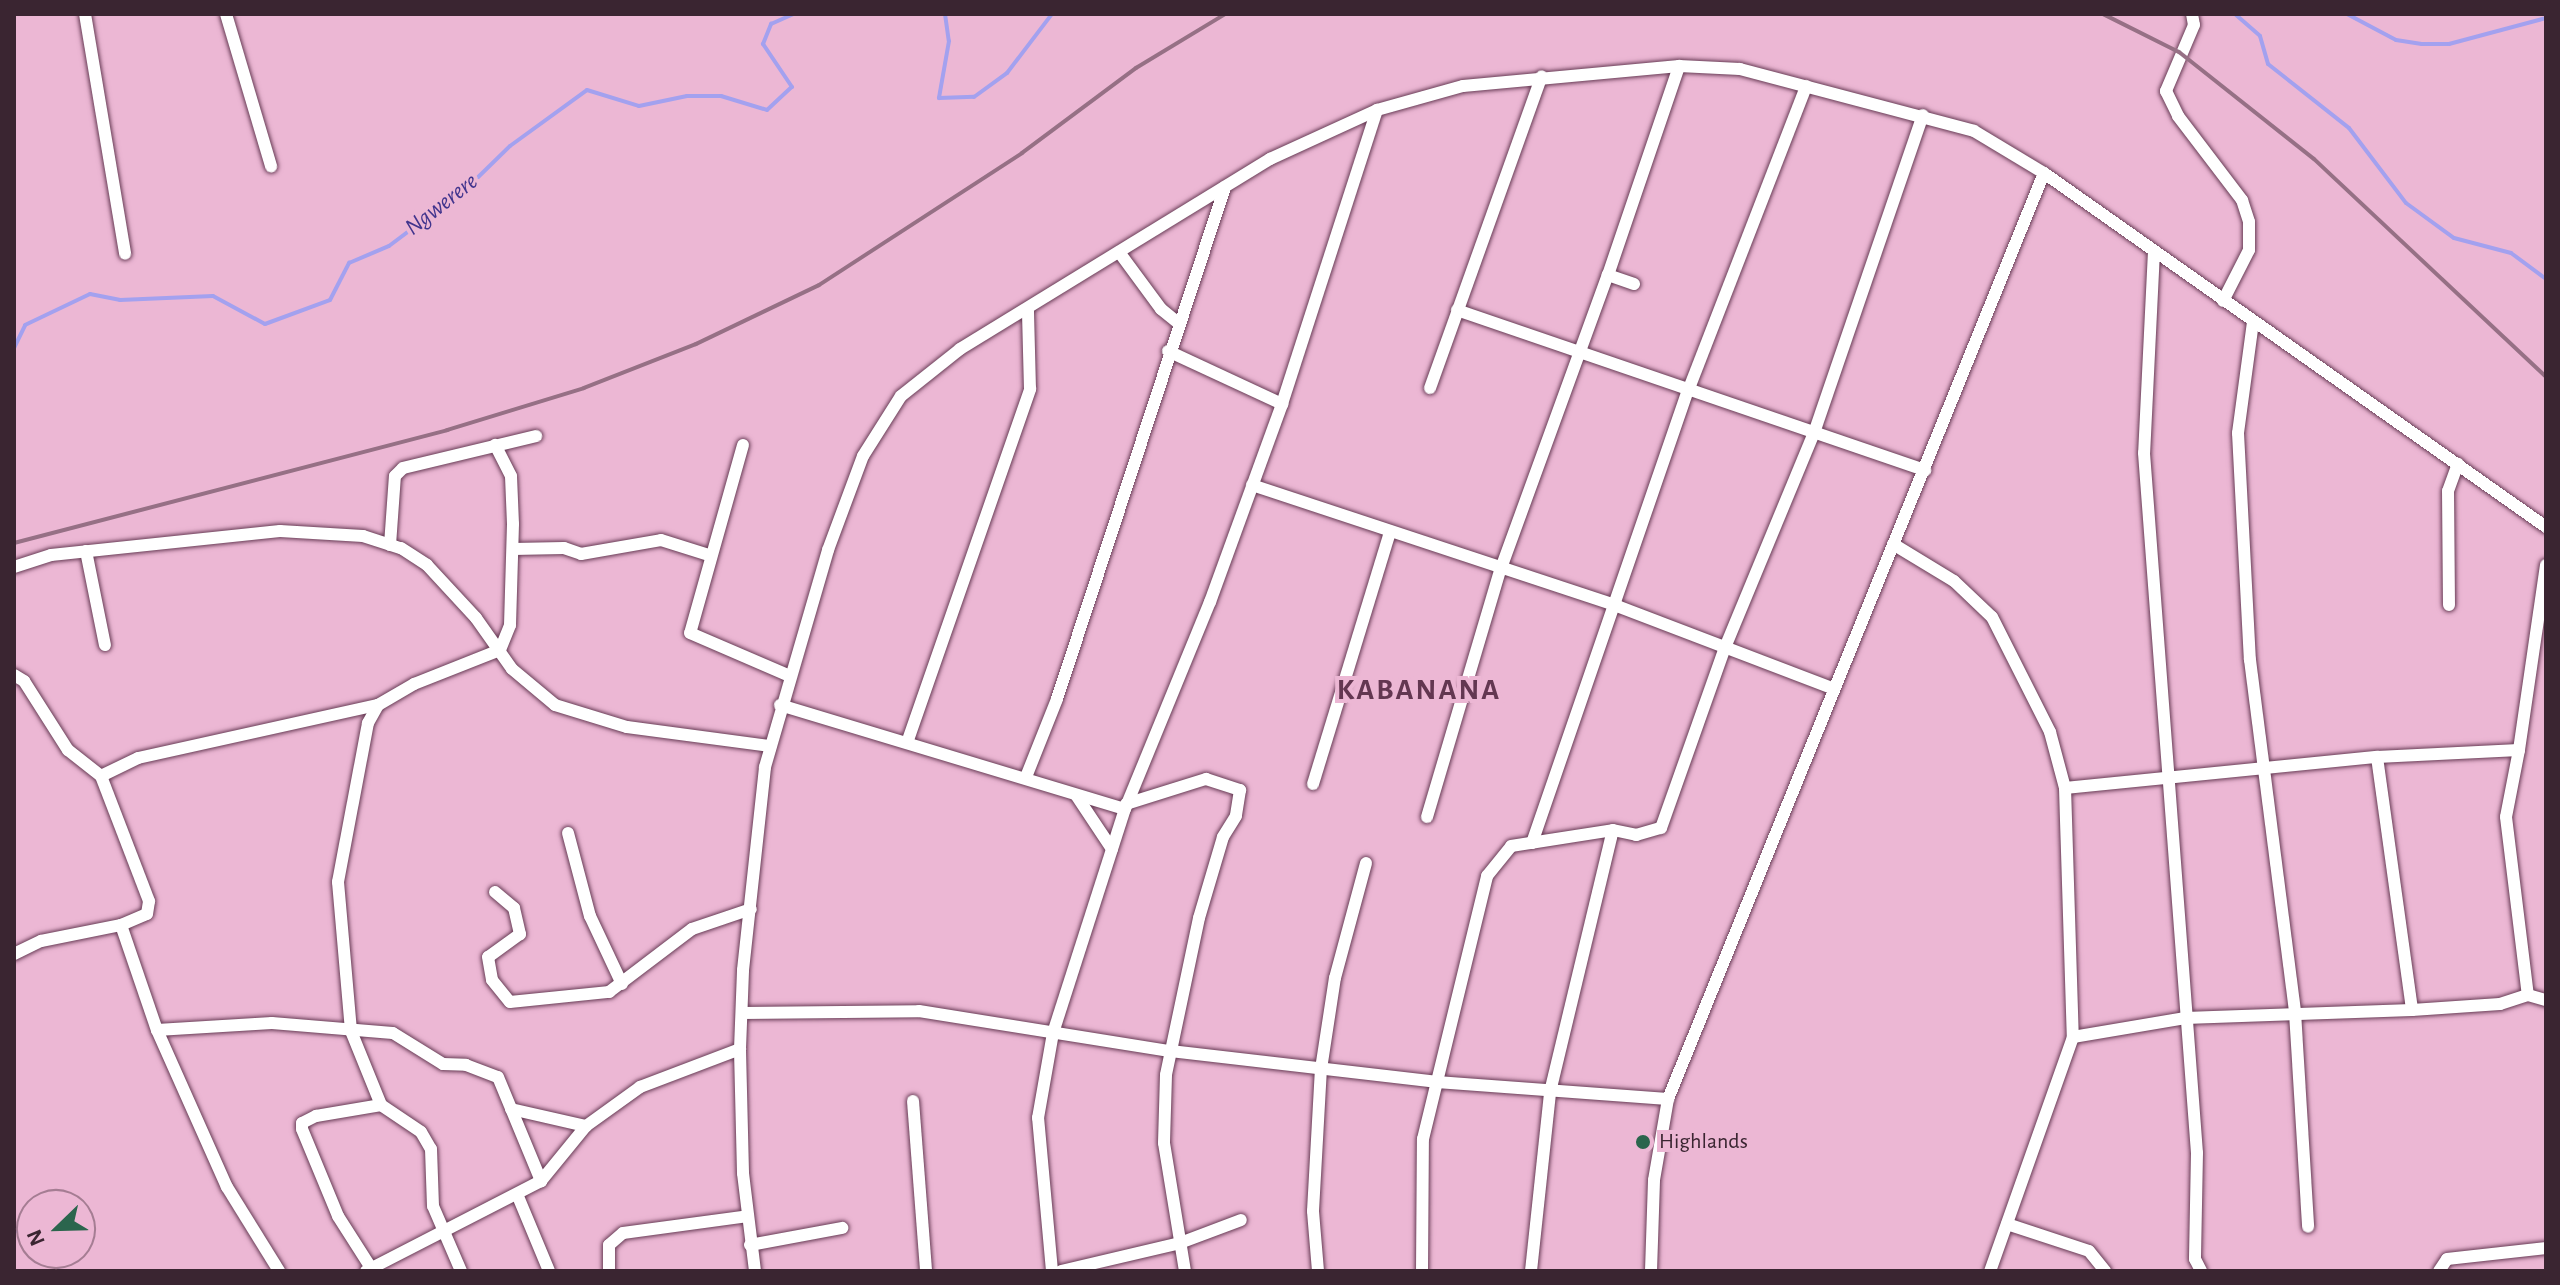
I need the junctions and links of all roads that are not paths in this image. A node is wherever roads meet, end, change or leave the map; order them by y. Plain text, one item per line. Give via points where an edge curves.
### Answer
1 (85, 14) edge
2 (226, 14) edge
3 (2192, 14) edge
4 (1679, 66) junction
5 (1542, 76) junction
6 (1806, 86) junction
7 (1377, 110) junction
8 (1923, 115) junction
9 (271, 166) dead end
10 (2044, 173) junction
11 (1225, 187) junction
12 (2154, 251) junction
13 (1119, 252) junction
14 (125, 254) dead end
15 (1608, 275) junction
16 (1634, 284) dead end
17 (2223, 301) junction
18 (1457, 310) junction
19 (1028, 311) junction
20 (2253, 322) junction
21 (1178, 323) junction
22 (1168, 351) junction
23 (1579, 353) junction
24 (1430, 388) dead end
25 (1688, 391) junction
26 (1282, 404) junction
27 (1814, 433) junction
28 (536, 436) dead end
29 (495, 445) junction
30 (743, 445) dead end
31 (2458, 464) junction
32 (1925, 470) junction
33 (1252, 485) junction
34 (2546, 527) edge
35 (1390, 532) junction
36 (1893, 544) junction
37 (390, 545) junction
38 (513, 549) junction
39 (86, 551) junction
40 (709, 555) junction
41 (2546, 565) edge
42 (14, 567) edge
43 (1500, 571) junction
44 (2449, 605) dead end
45 (1617, 606) junction
46 (105, 645) dead end
47 (500, 650) junction
48 (1724, 650) junction
49 (14, 675) edge
50 (790, 676) junction
51 (1834, 689) junction
52 (378, 705) junction
53 (780, 705) junction
54 (908, 740) junction
55 (769, 746) junction
56 (2519, 750) junction
57 (2377, 757) junction
58 (2268, 768) junction
59 (101, 776) junction
60 (1026, 777) junction
61 (2169, 777) junction
62 (1313, 784) dead end
63 (2065, 788) junction
64 (1076, 795) junction
65 (1126, 806) junction
66 (1427, 817) dead end
67 (1613, 830) junction
68 (568, 833) dead end
69 (1532, 843) junction
70 (1112, 850) junction
71 (1366, 863) dead end
72 (495, 892) dead end
73 (751, 909) junction
74 (121, 925) junction
75 (14, 954) edge
76 (622, 984) junction
77 (2528, 995) junction
78 (2546, 1000) edge
79 (2412, 1010) junction
80 (2295, 1012) junction
81 (742, 1013) junction
82 (2185, 1018) junction
83 (157, 1030) junction
84 (351, 1031) junction
85 (1053, 1033) junction
86 (2073, 1037) junction
87 (740, 1049) junction
88 (1170, 1051) junction
89 (1321, 1069) junction
90 (1436, 1082) junction
91 (1550, 1092) junction
92 (1668, 1099) junction
93 (913, 1101) dead end
94 (381, 1105) junction
95 (511, 1109) junction
96 (586, 1126) junction
97 (541, 1181) junction
98 (517, 1194) junction
99 (748, 1216) junction
100 (1241, 1220) dead end
101 (2007, 1224) junction
102 (2308, 1227) dead end
103 (842, 1228) dead end
104 (446, 1232) junction
105 (1180, 1243) junction
106 (750, 1245) junction
107 (2546, 1248) edge
108 (370, 1270) edge
109 (279, 1271) edge
110 (461, 1271) edge
111 (549, 1271) edge
112 (609, 1271) edge
113 (755, 1271) edge
114 (926, 1271) edge
115 (1052, 1271) edge
116 (1061, 1271) edge
117 (1185, 1271) edge
118 (1318, 1271) edge
119 (1422, 1271) edge
120 (1531, 1271) edge
121 (1651, 1271) edge
122 (1990, 1271) edge
123 (2105, 1271) edge
124 (2201, 1271) edge
125 (2439, 1271) edge

1 - 14 street
2 - 9 street
3 - 17 street via 2194,25 2166,91 2178,116 2242,200 2249,222 2249,250
4 - 5 street
4 - 6 street via 1740,69
4 - 15 street
5 - 7 street via 1463,86
5 - 18 street
6 - 8 street
6 - 25 street
7 - 11 street via 1270,159
7 - 26 street
8 - 10 street via 1974,131
8 - 27 street
10 - 12 street
10 - 32 street
11 - 13 street
11 - 21 street
12 - 17 street
12 - 61 street via 2144,453
13 - 19 street
13 - 21 street via 1161,309
15 - 16 street
15 - 23 street
17 - 20 street
18 - 23 street
18 - 24 street
19 - 50 street via 960,349 901,396 884,420 851,481
19 - 54 street via 1030,389
20 - 31 street
20 - 58 street via 2238,433 2250,660
21 - 22 street
22 - 26 street
22 - 60 street via 1057,699
23 - 25 street
23 - 43 street
25 - 27 street
25 - 45 street
26 - 33 street
27 - 32 street
27 - 48 street
28 - 29 street
29 - 37 street via 403,468 395,476
29 - 38 street via 511,476
30 - 40 street via 732,498
31 - 34 street
31 - 44 street via 2448,491
32 - 36 street
33 - 35 street
33 - 65 street
35 - 43 street
35 - 62 street
36 - 51 street
36 - 63 street via 1954,581 1992,617 2050,732
37 - 39 street via 328,530
37 - 47 street via 427,565
38 - 40 street via 564,548 581,554 661,540
38 - 47 street via 510,625
39 - 42 street
39 - 46 street
40 - 50 street via 690,633
41 - 56 street
43 - 45 street
43 - 66 street
45 - 48 street
45 - 69 street
47 - 52 street via 414,684
47 - 55 street via 512,669 555,705 627,727
48 - 51 street
48 - 67 street via 1661,828 1636,835
49 - 59 street via 24,681 68,750
50 - 53 street
51 - 92 street
52 - 59 street via 138,758
52 - 84 street via 368,723 338,882
53 - 54 street
53 - 55 street
54 - 60 street
55 - 73 street
56 - 57 street
56 - 77 street via 2506,817
57 - 58 street
57 - 79 street
58 - 61 street
58 - 80 street
59 - 74 street via 149,901 141,919
60 - 64 street
61 - 63 street
61 - 82 street
63 - 86 street
64 - 65 street
64 - 70 street
65 - 70 street
65 - 88 street via 1206,779 1240,790 1236,816 1223,837 1199,918
67 - 69 street
67 - 91 street
68 - 76 street via 590,916
69 - 90 street via 1511,846 1487,876
70 - 85 street
71 - 89 street via 1335,978
72 - 76 street via 514,908 520,934 488,957 492,980 510,1002 596,996
73 - 76 street via 692,929
73 - 81 street
74 - 75 street via 41,941
74 - 83 street
77 - 78 street
77 - 79 street via 2500,1004
79 - 80 street
80 - 82 street
80 - 102 street
81 - 85 street via 919,1011
81 - 87 street
82 - 86 street
82 - 124 street via 2197,1153 2195,1259
83 - 84 street via 272,1023
83 - 109 street via 227,1187
84 - 94 street
84 - 95 street via 393,1033 443,1064 493,1073
85 - 88 street
85 - 115 street via 1038,1118
86 - 101 street
87 - 96 street via 640,1087
87 - 99 street
88 - 89 street
88 - 105 street via 1164,1143
89 - 90 street
89 - 118 street via 1313,1211
90 - 91 street
90 - 119 street via 1423,1139
91 - 92 street
91 - 120 street
92 - 121 street via 1654,1180
93 - 114 street
94 - 104 street via 426,1138 434,1162 433,1206
94 - 108 street via 302,1123 338,1216
95 - 96 street
95 - 97 street
96 - 97 street
97 - 98 street
98 - 104 street
98 - 111 street
99 - 106 street
99 - 112 street via 623,1233 609,1245
100 - 105 street
101 - 122 street
101 - 123 street via 2089,1251
103 - 106 street
104 - 108 street
104 - 110 street
105 - 116 street
105 - 117 street
106 - 113 street
107 - 125 street via 2447,1259

